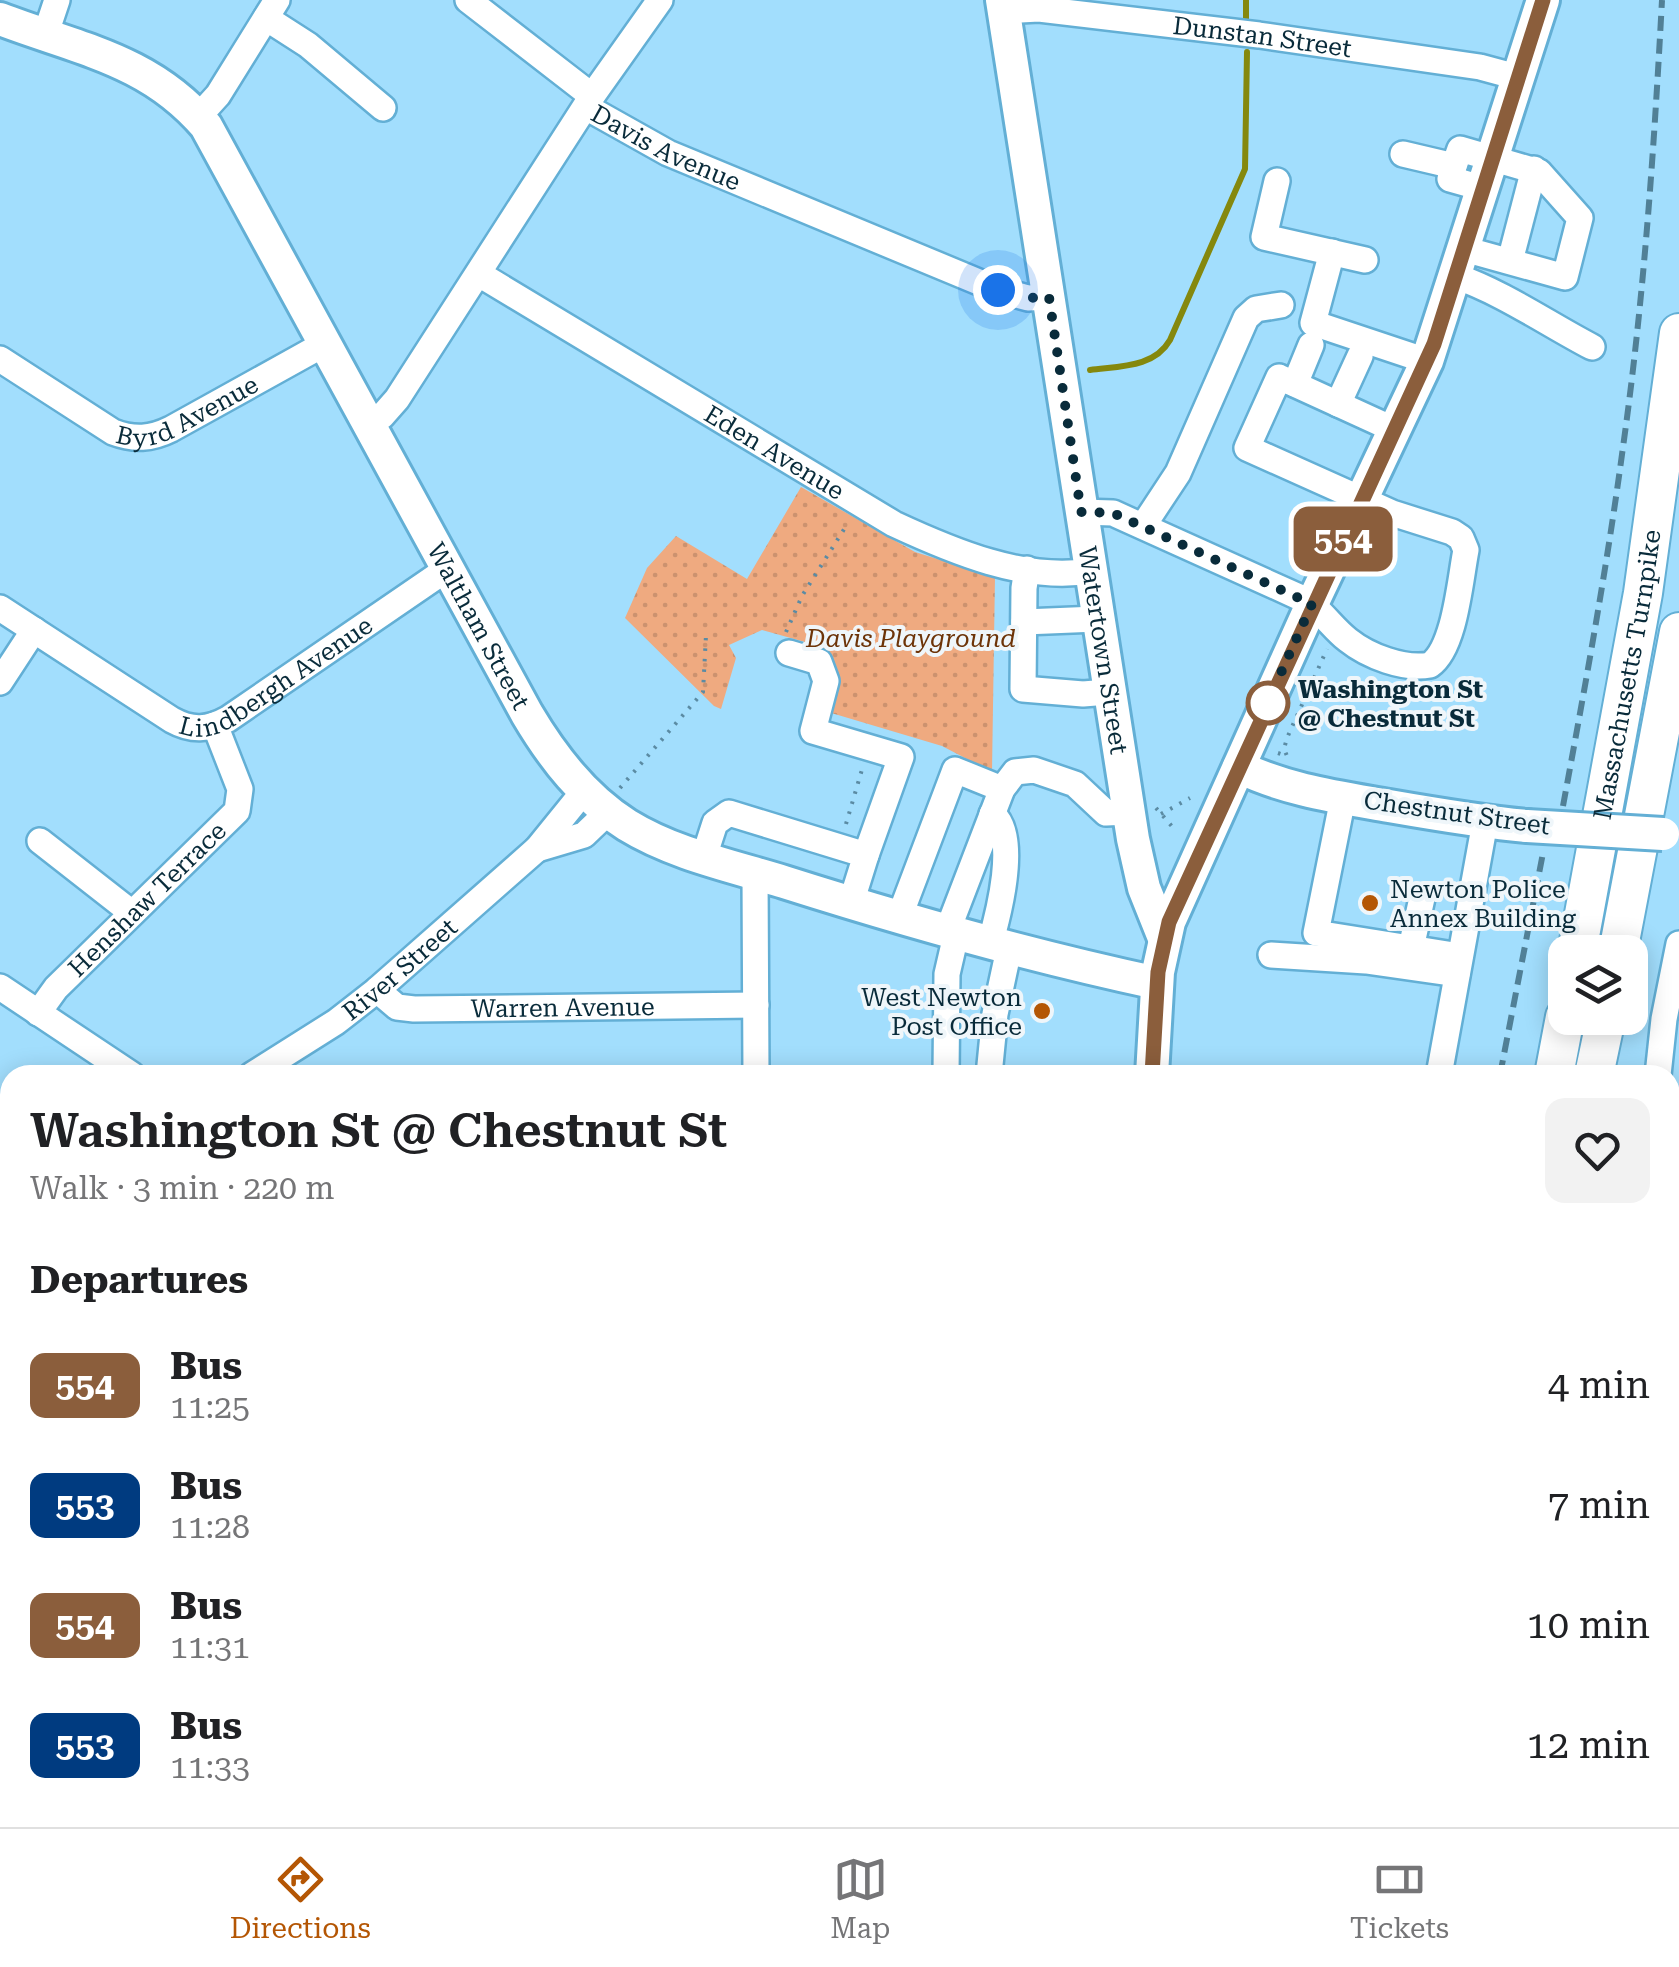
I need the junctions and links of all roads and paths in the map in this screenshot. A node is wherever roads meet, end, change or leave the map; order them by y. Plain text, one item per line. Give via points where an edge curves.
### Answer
1 (57, 0) edge
2 (468, 0) edge
3 (660, 0) edge
4 (1543, 0) edge
5 (1003, 6) edge
6 (271, 9) edge
7 (0, 19) edge
8 (46, 36) junction
9 (1517, 77) junction
10 (589, 102) junction
11 (383, 108) dead end
12 (198, 117) junction
13 (1403, 154) dead end
14 (1534, 169) junction
15 (1487, 173) junction
16 (1277, 181) dead end
17 (1332, 252) junction
18 (1365, 260) dead end
19 (1510, 261) junction
20 (1460, 262) junction
21 (480, 274) junction
22 (1049, 297) junction
23 (1282, 304) dead end
24 (1679, 333) edge
25 (326, 344) junction
26 (1312, 346) dead end
27 (1592, 347) dead end
28 (1360, 356) dead end
29 (0, 359) edge
30 (1426, 360) junction
31 (1295, 384) junction
32 (1338, 404) junction
33 (369, 423) junction
34 (1395, 430) junction
35 (1362, 500) junction
36 (1081, 512) junction
37 (1142, 526) junction
38 (447, 569) junction
39 (1028, 569) junction
40 (1090, 571) junction
41 (1312, 604) junction
42 (0, 608) edge
43 (1097, 619) junction
44 (1024, 622) junction
45 (34, 630) junction
46 (1679, 632) edge
47 (1334, 634) dead end
48 (706, 635) dead end
49 (790, 653) dead end
50 (0, 682) edge
51 (1108, 692) junction
52 (215, 725) junction
53 (1286, 756) dead end
54 (1239, 767) junction
55 (1002, 789) junction
56 (604, 797) junction
57 (1190, 798) dead end
58 (1343, 798) junction
59 (1149, 812) junction
60 (992, 814) junction
61 (1485, 822) junction
62 (1176, 831) dead end
63 (1671, 833) edge
64 (40, 841) dead end
65 (866, 855) junction
66 (704, 857) junction
67 (755, 873) junction
68 (1422, 898) dead end
69 (852, 903) junction
70 (132, 913) junction
71 (900, 918) junction
72 (952, 933) junction
73 (1580, 935) edge
74 (1621, 935) edge
75 (1164, 938) junction
76 (1679, 944) edge
77 (999, 947) junction
78 (1411, 948) junction
79 (1271, 955) dead end
80 (1459, 965) junction
81 (1157, 982) junction
82 (0, 987) edge
83 (376, 990) junction
84 (756, 1004) junction
85 (38, 1012) junction
86 (1562, 1035) edge
87 (1602, 1035) edge
88 (117, 1065) edge
89 (268, 1065) edge
90 (756, 1065) edge
91 (946, 1065) edge
92 (990, 1065) dead end
93 (1153, 1065) edge
94 (1441, 1065) edge
95 (1556, 1065) edge
96 (1596, 1065) edge
97 (1659, 1065) edge

1 - 8 street
2 - 10 street
3 - 10 street
4 - 9 main road
5 - 9 street, Dunstan Street via 1259,35
5 - 22 main road, Watertown Street
6 - 11 street
6 - 12 street
7 - 8 main road, Waltham Street
8 - 12 main road, Waltham Street via 153,77
9 - 15 main road
10 - 21 street, Davis Avenue
10 - 22 street, Davis Avenue via 668,153 998,290
12 - 25 main road, Waltham Street
13 - 15 street via 1454,166 1450,179
14 - 15 street
14 - 19 street
14 - 19 street via 1580,218 1566,277
15 - 20 main road
16 - 17 street via 1264,237
17 - 18 street
17 - 30 street via 1313,322
19 - 20 street
20 - 27 street via 1533,316
20 - 30 main road
21 - 33 street, Davis Avenue via 397,400
21 - 39 street, Eden Avenue via 876,515 952,549
22 - 36 main road, Watertown Street
23 - 37 street via 1246,318 1178,473
24 - 73 highway, Massachusetts Turnpike via 1644,593
25 - 29 street, Byrd Avenue via 151,438 114,432
25 - 33 main road, Waltham Street
26 - 31 street
28 - 32 street
30 - 34 main road
31 - 32 street
31 - 35 street via 1279,377 1247,448
32 - 34 street
33 - 38 main road, Waltham Street
34 - 35 main road
35 - 41 main road
35 - 41 street via 1462,538 1466,550 1441,656 1421,667 1392,662 1349,641
36 - 37 street via 1106,511
36 - 40 main road, Watertown Street
37 - 41 street
38 - 52 street, Lindbergh Avenue
38 - 56 main road, Waltham Street via 534,727
39 - 40 street, Eden Avenue
39 - 44 street
40 - 43 main road, Watertown Street
41 - 54 main road
42 - 45 street, Lindbergh Avenue
43 - 44 street
43 - 51 main road, Watertown Street
44 - 51 street via 1024,689
45 - 50 street
45 - 52 street, Lindbergh Avenue via 178,723 196,729
46 - 74 highway, Massachusetts Turnpike
47 - 53 path via 1286,738
48 - 56 path via 703,692
49 - 65 street via 819,662 826,681 814,731 901,757
51 - 59 main road, Watertown Street
52 - 70 street, Henshaw Terrace via 238,779 237,811
54 - 58 main road, Chestnut Street
54 - 75 main road
55 - 59 street via 1015,772 1034,770 1080,788 1106,813
55 - 60 street
55 - 71 street via 955,770
56 - 66 main road, Waltham Street via 654,840
56 - 83 street, River Street via 584,835 537,849
57 - 59 path
58 - 61 main road, Chestnut Street
58 - 78 street via 1316,934
59 - 62 path
59 - 75 main road, Watertown Street via 1141,879
60 - 72 street
60 - 77 street via 1002,830
61 - 63 main road, Chestnut Street, bridge
61 - 80 street
64 - 70 street
65 - 66 street via 730,814 715,824
65 - 69 street
66 - 67 main road, Waltham Street
67 - 69 main road, Waltham Street
67 - 84 street
68 - 78 street
69 - 71 main road, Waltham Street
70 - 85 street, Henshaw Terrace
71 - 72 main road, Waltham Street
72 - 77 main road, Waltham Street
72 - 91 street
75 - 81 main road
76 - 97 street
77 - 81 main road, Waltham Street
77 - 92 street
78 - 80 street
79 - 80 street
80 - 94 street
81 - 93 main road
82 - 85 street
83 - 84 street, Warren Avenue via 414,1009
83 - 89 street, River Street
84 - 90 street
85 - 88 street
86 - 95 highway
87 - 96 highway

